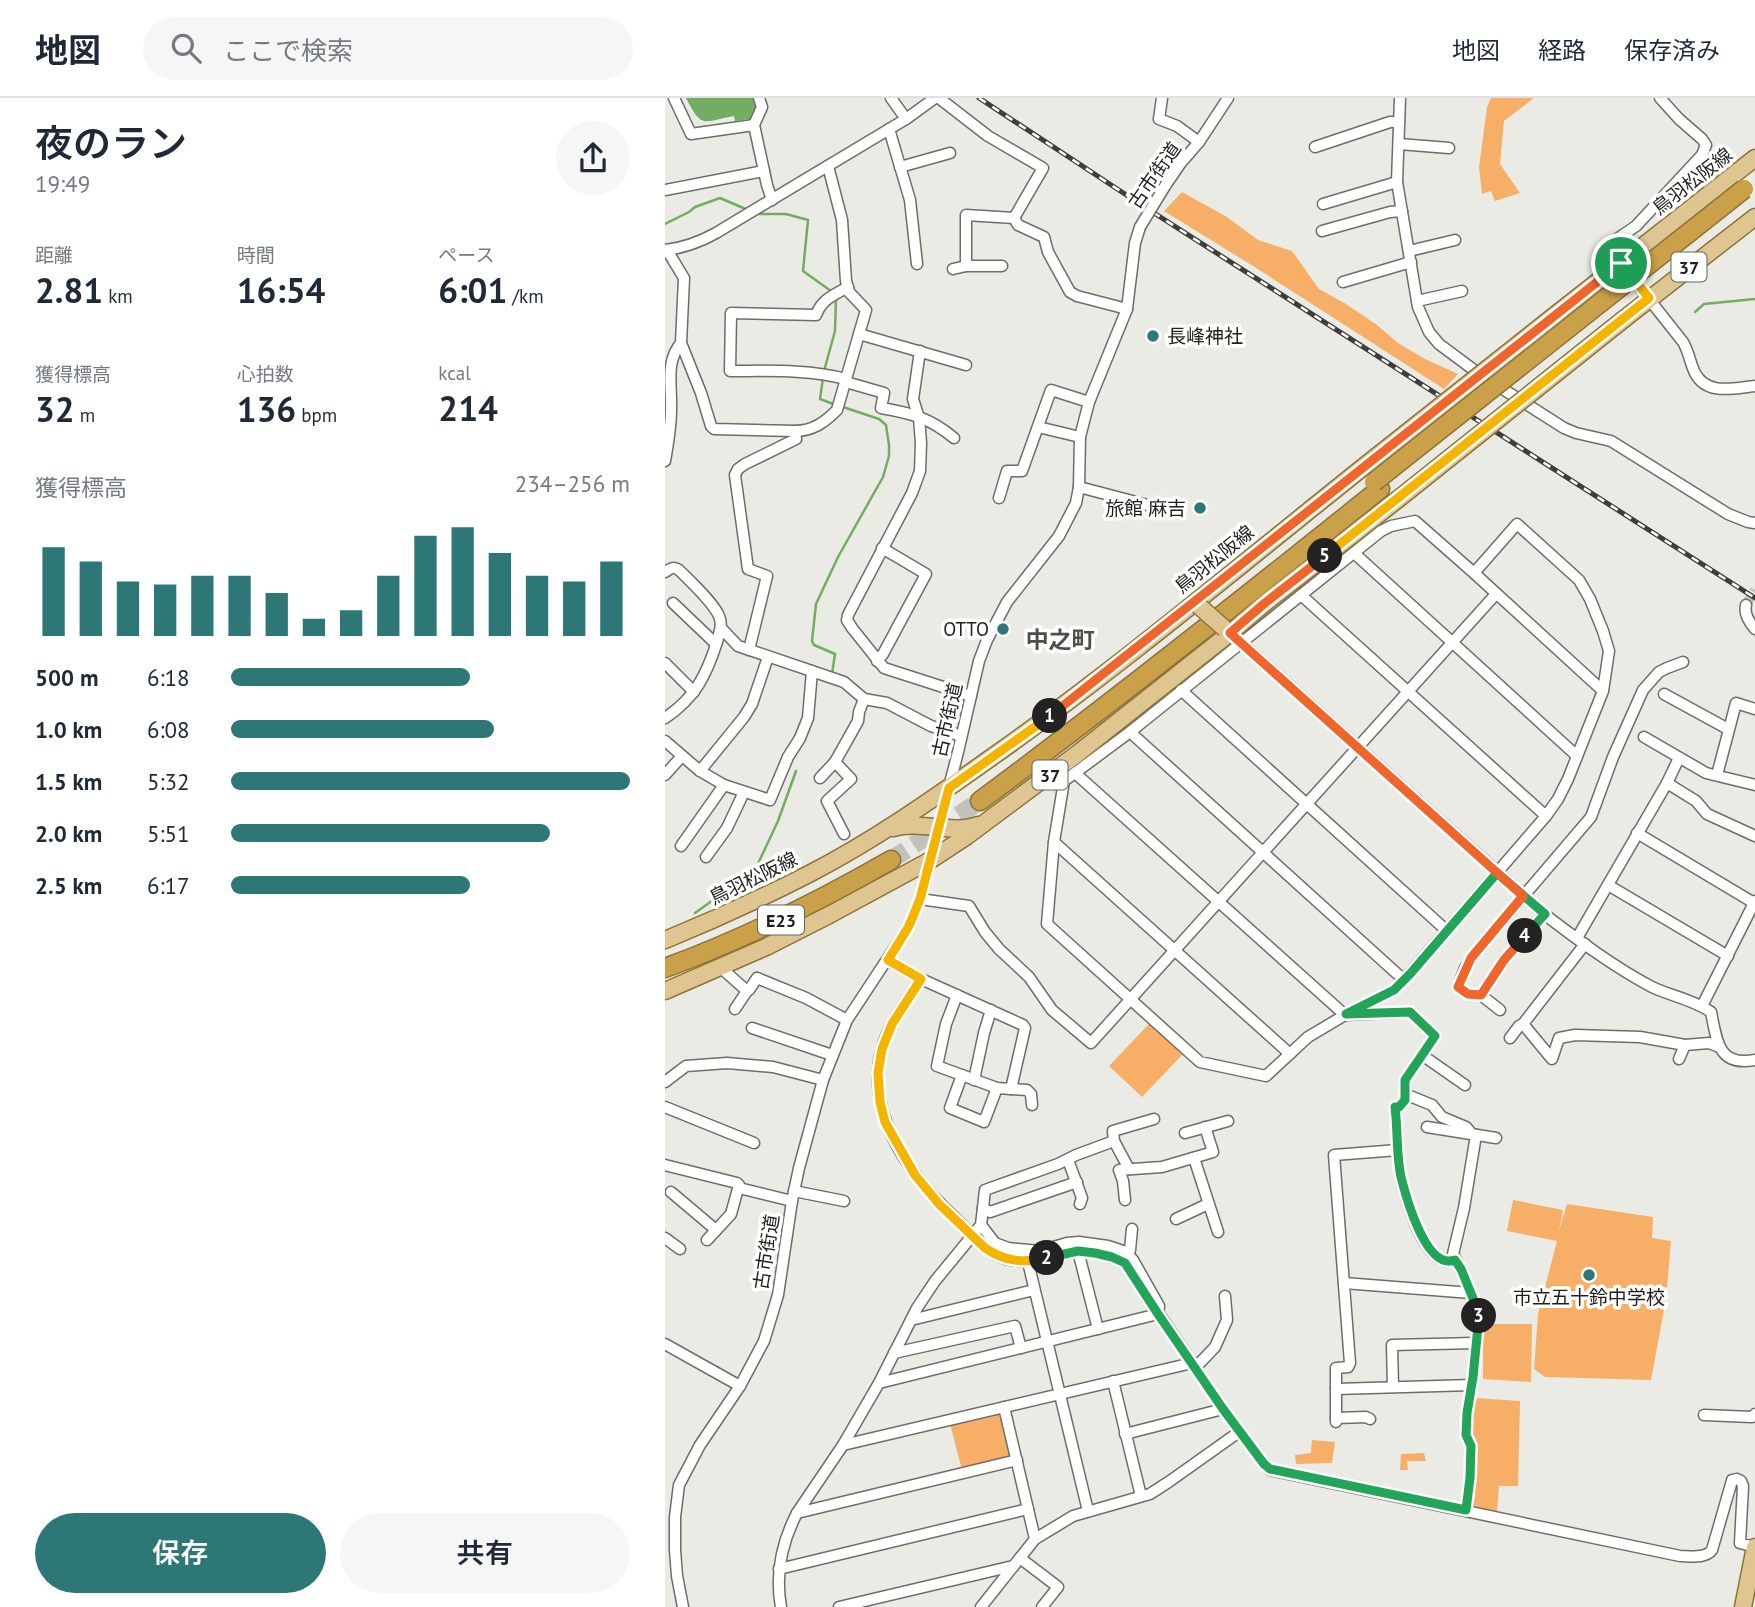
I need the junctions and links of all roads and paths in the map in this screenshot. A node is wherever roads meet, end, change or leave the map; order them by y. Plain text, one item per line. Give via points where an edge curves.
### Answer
1 (674, 98) edge
2 (759, 98) edge
3 (891, 98) edge
4 (937, 98) edge
5 (1162, 98) edge
6 (1228, 98) edge
7 (1400, 98) edge
8 (1660, 98) edge
9 (906, 119) junction
10 (1399, 122) junction
11 (754, 125) junction
12 (889, 130) junction
13 (1199, 142) junction
14 (1399, 144) junction
15 (1315, 147) dead end
16 (1449, 148) dead end
17 (950, 153) dead end
18 (1755, 158) edge
19 (828, 166) junction
20 (900, 167) junction
21 (764, 172) junction
22 (1397, 181) junction
23 (1751, 189) edge
24 (665, 190) edge
25 (772, 200) junction
26 (1323, 204) dead end
27 (1402, 211) junction
28 (1755, 217) edge
29 (1014, 218) junction
30 (1322, 231) dead end
31 (1455, 240) dead end
32 (666, 250) edge
33 (1409, 251) junction
34 (1411, 262) junction
35 (1621, 263) junction
36 (916, 264) dead end
37 (966, 266) junction
38 (1002, 266) dead end
39 (953, 269) dead end
40 (1343, 282) dead end
41 (1462, 291) dead end
42 (839, 292) junction
43 (1649, 298) junction
44 (1417, 301) junction
45 (1127, 309) junction
46 (859, 334) junction
47 (681, 343) junction
48 (920, 351) junction
49 (966, 365) dead end
50 (846, 380) junction
51 (1755, 386) edge
52 (1089, 402) junction
53 (917, 415) junction
54 (1038, 426) junction
55 (795, 431) junction
56 (1080, 437) junction
57 (954, 438) dead end
58 (665, 461) edge
59 (1079, 487) junction
60 (999, 498) dead end
61 (1178, 513) dead end
62 (1755, 523) edge
63 (882, 548) junction
64 (1353, 553) junction
65 (665, 572) edge
66 (1474, 573) junction
67 (1496, 594) junction
68 (1301, 595) junction
69 (673, 603) dead end
70 (1196, 603) junction
71 (1746, 605) dead end
72 (721, 628) junction
73 (1755, 628) edge
74 (1232, 635) junction
75 (1452, 643) junction
76 (716, 644) junction
77 (748, 650) junction
78 (768, 657) junction
79 (877, 661) junction
80 (1683, 662) dead end
81 (665, 663) edge
82 (812, 670) junction
83 (1181, 690) junction
84 (1408, 691) junction
85 (1604, 691) junction
86 (694, 692) junction
87 (1664, 694) dead end
88 (971, 696) junction
89 (864, 699) junction
90 (1755, 709) edge
91 (665, 718) edge
92 (1728, 729) junction
93 (1130, 733) junction
94 (961, 736) junction
95 (1643, 737) dead end
96 (665, 741) edge
97 (1358, 747) junction
98 (682, 756) junction
99 (1577, 756) junction
100 (1679, 758) junction
101 (835, 762) junction
102 (700, 771) junction
103 (1075, 773) junction
104 (665, 775) edge
105 (1717, 775) junction
106 (820, 778) dead end
107 (1667, 783) junction
108 (724, 785) junction
109 (1755, 785) edge
110 (949, 788) junction
111 (744, 792) junction
112 (978, 797) tunnel mouth
113 (1307, 803) junction
114 (1546, 816) junction
115 (991, 820) junction
116 (938, 827) junction
117 (881, 832) junction
118 (845, 834) dead end
119 (1637, 834) junction
120 (1755, 836) edge
121 (1054, 842) junction
122 (681, 846) dead end
123 (1262, 852) junction
124 (706, 857) dead end
125 (929, 861) junction
126 (1497, 873) junction
127 (1608, 885) junction
128 (1523, 896) junction
129 (920, 899) junction
130 (1219, 901) junction
131 (1754, 902) edge
132 (1545, 914) junction
133 (1447, 930) junction
134 (665, 940) edge
135 (1581, 941) junction
136 (1174, 950) junction
137 (1728, 956) junction
138 (665, 958) edge
139 (888, 960) junction
140 (720, 967) junction
141 (665, 968) edge
142 (921, 979) junction
143 (1404, 980) junction
144 (665, 991) edge
145 (747, 991) junction
146 (957, 995) junction
147 (1481, 995) junction
148 (1131, 999) junction
149 (1702, 1006) junction
150 (735, 1009) dead end
151 (991, 1010) junction
152 (1500, 1010) dead end
153 (1346, 1014) junction
154 (847, 1020) junction
155 (1523, 1024) junction
156 (752, 1028) dead end
157 (1510, 1038) dead end
158 (1685, 1045) junction
159 (1717, 1046) junction
160 (1290, 1054) junction
161 (832, 1055) junction
162 (1422, 1055) junction
163 (1679, 1059) dead end
164 (1755, 1060) edge
165 (962, 1075) junction
166 (823, 1080) junction
167 (974, 1080) junction
168 (665, 1082) edge
169 (1465, 1085) dead end
170 (997, 1088) junction
171 (1011, 1089) junction
172 (1405, 1094) junction
173 (1032, 1105) dead end
174 (665, 1107) edge
175 (1154, 1119) dead end
176 (1228, 1121) dead end
177 (1205, 1127) junction
178 (1427, 1128) dead end
179 (1185, 1133) dead end
180 (1473, 1134) junction
181 (1496, 1138) dead end
182 (1114, 1141) junction
183 (754, 1143) dead end
184 (1398, 1150) junction
185 (1194, 1158) junction
186 (1068, 1160) junction
187 (665, 1165) edge
188 (1129, 1168) junction
189 (1077, 1182) junction
190 (739, 1188) junction
191 (671, 1192) dead end
192 (793, 1196) junction
193 (1125, 1200) dead end
194 (844, 1201) dead end
195 (1080, 1204) dead end
196 (1208, 1205) junction
197 (983, 1208) junction
198 (1176, 1219) dead end
199 (981, 1225) junction
200 (1132, 1229) dead end
201 (716, 1230) junction
202 (1218, 1232) dead end
203 (972, 1234) junction
204 (665, 1238) edge
205 (707, 1240) dead end
206 (680, 1249) dead end
207 (1078, 1251) junction
208 (1127, 1253) junction
209 (1455, 1260) junction
210 (1028, 1262) junction
211 (1344, 1283) junction
212 (1034, 1290) junction
213 (1471, 1293) junction
214 (1225, 1296) dead end
215 (1158, 1314) junction
216 (911, 1320) junction
217 (1098, 1329) junction
218 (1046, 1341) junction
219 (1475, 1343) junction
220 (665, 1344) edge
221 (1021, 1348) junction
222 (894, 1353) junction
223 (1193, 1365) junction
224 (1113, 1381) junction
225 (879, 1383) junction
226 (1472, 1385) junction
227 (740, 1386) junction
228 (1393, 1387) junction
229 (1336, 1389) junction
230 (1060, 1394) junction
231 (1004, 1407) junction
232 (1223, 1409) junction
233 (1755, 1414) edge
234 (1704, 1415) dead end
235 (1370, 1419) dead end
236 (1239, 1432) junction
237 (1125, 1434) junction
238 (843, 1445) junction
239 (1017, 1460) junction
240 (1141, 1496) junction
241 (1028, 1509) junction
242 (1466, 1510) junction
243 (1088, 1511) junction
244 (797, 1513) junction
245 (1035, 1539) junction
246 (1755, 1547) edge
247 (1017, 1562) junction
248 (779, 1569) junction
249 (1047, 1605) edge
250 (683, 1607) edge
251 (781, 1607) edge
252 (839, 1607) edge
253 (981, 1607) edge
254 (1743, 1607) edge

1 - 11 street via 691,134
2 - 11 street via 762,107
3 - 9 street
4 - 9 street
4 - 29 street via 988,136 1043,168
5 - 13 street via 1159,119
6 - 13 street, 古市街道
7 - 10 street
8 - 35 street via 1702,139 1705,150 1636,226 1614,241 1612,250
9 - 12 street
10 - 14 street
10 - 15 street
11 - 21 street
12 - 19 street
12 - 20 street
13 - 45 street, 古市街道, bridge via 1140,227
14 - 16 street
14 - 22 street
17 - 20 street
18 - 35 main road, 鳥羽松阪線 / 37
19 - 25 street
19 - 42 street via 842,220 846,281
20 - 36 street via 910,200
21 - 24 street
21 - 25 street
22 - 26 street
22 - 27 street
23 - 112 highway, bridge
25 - 32 street via 703,240
27 - 30 street
27 - 33 street
28 - 43 main road, 37
29 - 37 street via 966,215
29 - 45 street via 1018,225 1044,237 1070,292
31 - 33 street
32 - 47 street via 684,278
33 - 34 street
34 - 40 street
34 - 44 street
35 - 43 street
35 - 70 main road, 鳥羽松阪線 / 37, bridge
37 - 38 street
37 - 39 street
41 - 44 street
42 - 46 street via 849,292 866,310
42 - 50 street via 823,302 816,315 731,313 730,371 824,374
43 - 51 street via 1686,347 1703,383 1714,389
43 - 74 main road, 37, bridge via 1265,603
44 - 62 street via 1439,344 1488,380 1565,428 1611,441 1728,514
45 - 52 street, 古市街道
46 - 48 street
46 - 50 street
47 - 55 street via 714,429
47 - 58 street via 666,371 671,406
48 - 49 street
48 - 53 street via 913,399
50 - 53 street via 884,393 880,408
50 - 55 street via 838,406 827,419
52 - 54 street via 1051,390
52 - 56 street, 古市街道
53 - 57 street
53 - 63 street via 920,471
54 - 56 street
54 - 60 street via 1022,471 1007,471
55 - 77 street via 796,439 745,464 735,475 748,569 767,576
56 - 59 street, 古市街道
59 - 61 street
59 - 88 street, 古市街道 via 1059,536 1007,602 987,640
63 - 79 street via 847,620
63 - 79 street via 926,574
64 - 66 street via 1381,531 1415,521
64 - 68 street
64 - 75 street
65 - 72 street via 679,570 713,607
66 - 67 street
66 - 85 street via 1517,524 1528,533 1579,580 1590,599 1609,651
67 - 75 street
67 - 85 street
68 - 74 street
68 - 84 street
69 - 76 street
70 - 74 main road, bridge
70 - 110 main road, 鳥羽松阪線 / 37
71 - 73 street
72 - 76 street
72 - 77 street
74 - 83 street
74 - 97 street
74 - 115 main road, 37
75 - 84 street
75 - 99 street
76 - 86 street
77 - 78 street
78 - 82 street
78 - 102 street via 752,704
79 - 88 street via 898,674
80 - 128 street via 1660,673 1643,690 1591,817
81 - 86 street
82 - 89 street via 844,682
82 - 111 street via 809,718 770,800
83 - 93 street
83 - 113 street
84 - 97 street
84 - 114 street
85 - 99 street
86 - 91 street
87 - 92 street
88 - 94 street, 古市街道
89 - 94 street via 887,703
89 - 101 street via 858,722
90 - 92 street via 1736,703
92 - 105 street
93 - 103 street
93 - 123 street
94 - 110 street, 古市街道
95 - 100 street
96 - 98 street
97 - 113 street
97 - 126 street
98 - 102 street
98 - 104 street
99 - 114 street
100 - 105 street
100 - 107 street
101 - 106 street
101 - 118 street via 851,779 827,801
102 - 108 street
103 - 121 street via 1063,781
103 - 130 street
105 - 109 street
107 - 119 street
107 - 120 street via 1696,801 1707,814
108 - 111 street
108 - 122 street
110 - 116 street, 古市街道
110 - 117 main road, 鳥羽松阪線 / 37
111 - 124 street
113 - 123 street
113 - 133 street
114 - 126 street
115 - 116 main road via 965,829
115 - 125 main road, 37
116 - 117 main road via 900,826
116 - 125 street, 古市街道
117 - 134 main road, 鳥羽松阪線 / 37 via 811,873
119 - 127 street
119 - 131 street
121 - 136 street
121 - 148 street via 1047,924
123 - 130 street
123 - 143 street
125 - 129 street, 古市街道
125 - 140 main road, 37
126 - 128 street
126 - 133 street
127 - 135 street
127 - 137 street
128 - 132 street
128 - 147 street via 1465,968 1458,987
129 - 139 street, 古市街道
129 - 148 street via 969,906 999,950 1029,977 1052,1010 1091,1043
130 - 136 street
130 - 153 street
131 - 137 street
132 - 135 street
132 - 147 street via 1504,960
133 - 143 street
135 - 149 street via 1627,973
135 - 155 street
136 - 148 street
136 - 160 street
137 - 149 street
138 - 141 highway, E23 via 889,856 795,913
139 - 142 street
139 - 154 street, 古市街道
140 - 144 main road, 37
140 - 145 street
142 - 146 street
142 - 203 street via 882,1049 880,1102 885,1122 915,1175
143 - 153 street via 1394,990
145 - 150 street
145 - 154 street via 757,978
146 - 151 street
146 - 165 street via 937,1066
147 - 152 street
148 - 160 street via 1200,1062 1266,1076
149 - 159 street via 1711,1012
151 - 167 street
151 - 171 street via 1025,1028
153 - 160 street
153 - 162 street via 1410,1012 1435,1036
154 - 161 street, 古市街道
155 - 157 street
155 - 158 street via 1552,1059 1559,1038 1575,1035 1640,1037
156 - 161 street
158 - 159 street
158 - 163 street
159 - 164 street via 1732,1060
161 - 166 street, 古市街道
162 - 169 street
162 - 172 street via 1405,1080
165 - 167 street
165 - 170 street via 950,1108 984,1122
166 - 168 street via 773,1067 727,1063 686,1066
166 - 192 street, 古市街道
167 - 170 street
170 - 171 street
171 - 173 street via 1030,1091
172 - 180 street via 1432,1105 1442,1117
172 - 184 street via 1405,1100 1395,1107
174 - 183 street
175 - 182 street via 1113,1131
176 - 177 street
177 - 179 street
177 - 185 street via 1213,1152
178 - 180 street
180 - 181 street
180 - 209 street via 1464,1208 1453,1249
182 - 186 street
182 - 188 street
184 - 209 street via 1401,1177 1419,1231 1430,1251 1444,1261
184 - 211 street via 1333,1155
185 - 188 street via 1161,1167
185 - 196 street
186 - 189 street
186 - 197 street via 988,1188
187 - 190 street via 737,1183
188 - 193 street via 1119,1171
189 - 195 street
189 - 197 street via 990,1212
190 - 192 street
190 - 201 street via 731,1214
191 - 201 street
192 - 194 street
192 - 227 street, 古市街道 via 778,1295 764,1341
196 - 198 street
196 - 202 street
197 - 199 street
199 - 203 street
199 - 208 street via 995,1244 1008,1248 1040,1251 1079,1242
200 - 208 street
201 - 205 street
203 - 210 street via 994,1255
203 - 216 street
204 - 206 street
207 - 210 street
207 - 215 street via 1125,1263
207 - 217 street
208 - 215 street via 1160,1306
209 - 213 street
210 - 212 street
211 - 213 street
211 - 229 street via 1350,1363 1336,1368
212 - 216 street
212 - 218 street
213 - 219 street via 1479,1313
214 - 223 street via 1227,1320 1215,1347
215 - 217 street
215 - 223 street
216 - 222 street
217 - 218 street
218 - 221 street
218 - 230 street
219 - 226 street
219 - 228 street via 1392,1345
220 - 227 street
221 - 222 street via 1015,1326
221 - 225 street
222 - 225 street
223 - 224 street
223 - 232 street
224 - 230 street
224 - 237 street
225 - 238 street
226 - 228 street
226 - 242 street via 1467,1413 1466,1435 1471,1446
227 - 250 street, 古市街道 via 679,1485 675,1550
228 - 229 street
229 - 235 street via 1336,1420
230 - 231 street
230 - 243 street
231 - 238 street
231 - 239 street
232 - 236 street
232 - 237 street
233 - 234 street
236 - 240 street via 1171,1482
236 - 242 street via 1270,1469
237 - 240 street
238 - 244 street
239 - 241 street
239 - 244 street
240 - 243 street
241 - 245 street
241 - 248 street
242 - 246 street via 1679,1556 1702,1556 1711,1550 1732,1480 1737,1479 1743,1486 1740,1544
243 - 245 street
244 - 248 street
245 - 247 street
246 - 254 main road
247 - 249 street via 1058,1587
247 - 252 street
247 - 253 street
248 - 251 street

